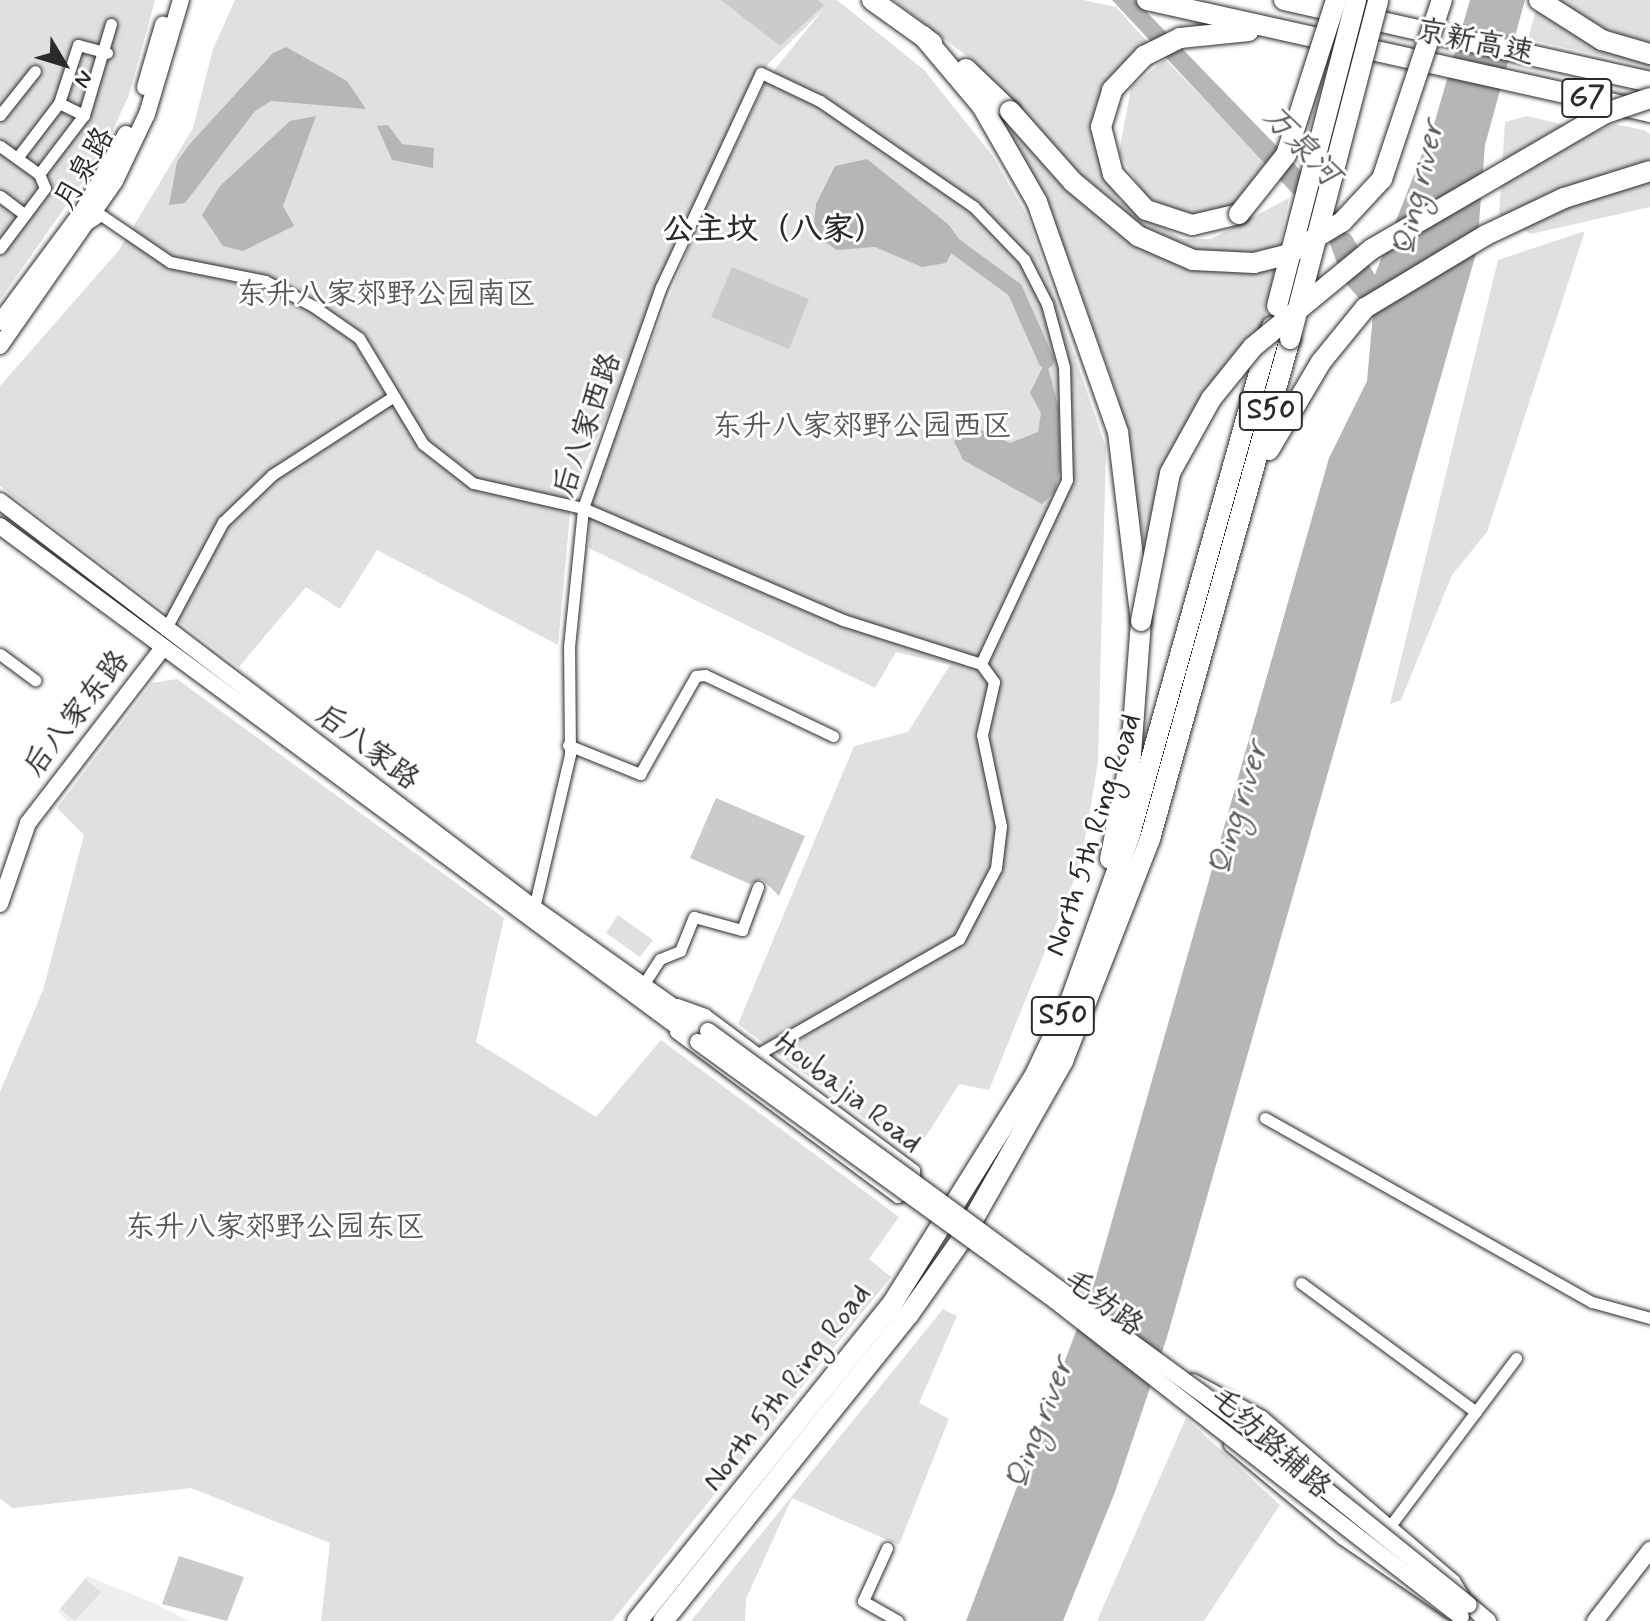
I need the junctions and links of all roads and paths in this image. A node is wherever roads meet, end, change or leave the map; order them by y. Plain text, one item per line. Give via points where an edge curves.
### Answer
1 (170, 0) edge
2 (181, 0) edge
3 (872, 0) edge
4 (1147, 0) edge
5 (1284, 0) edge
6 (1336, 0) edge
7 (1356, 0) edge
8 (1378, 0) edge
9 (1442, 0) edge
10 (1539, 0) edge
11 (111, 24) dead end
12 (1277, 30) junction
13 (923, 36) junction
14 (1323, 40) junction
15 (107, 53) junction
16 (1650, 54) edge
17 (35, 71) dead end
18 (1650, 82) edge
19 (1650, 98) edge
20 (59, 103) junction
21 (1650, 112) edge
22 (0, 115) edge
23 (84, 115) junction
24 (0, 146) edge
25 (17, 158) junction
26 (1650, 171) edge
27 (39, 174) junction
28 (0, 196) edge
29 (25, 215) junction
30 (87, 224) junction
31 (0, 248) edge
32 (0, 322) edge
33 (0, 346) edge
34 (394, 396) junction
35 (1252, 482) junction
36 (0, 501) edge
37 (583, 508) junction
38 (0, 526) edge
39 (1141, 621) junction
40 (165, 630) junction
41 (163, 648) junction
42 (0, 654) edge
43 (981, 664) junction
44 (35, 680) dead end
45 (833, 736) dead end
46 (568, 745) junction
47 (4, 879) edge
48 (758, 887) dead end
49 (0, 904) edge
50 (534, 908) junction
51 (1098, 922) junction
52 (643, 985) junction
53 (657, 1003) junction
54 (703, 1036) joint
55 (758, 1054) junction
56 (1265, 1118) dead end
57 (1301, 1283) dead end
58 (1054, 1292) dead end
59 (1650, 1318) edge
60 (1516, 1358) dead end
61 (1188, 1377) dead end
62 (1476, 1412) junction
63 (1390, 1526) junction
64 (887, 1548) dead end
65 (1650, 1550) edge
66 (1465, 1614) edge
67 (637, 1621) edge
68 (663, 1621) edge
69 (898, 1621) edge
70 (1488, 1621) edge
71 (1595, 1621) edge

1 - 32 main road, 月泉路 via 119,148
2 - 30 main road, 月泉路 via 147,114
3 - 13 highway
4 - 12 highway, 京新高速 / G7
5 - 18 highway, 京新高速 / G7
6 - 14 highway, bridge
7 - 51 highway, North 5th Ring Road / S50, bridge via 1164,721
8 - 35 highway, North 5th Ring Road / S50, bridge
9 - 13 highway, bridge via 1382,179 1342,222 1287,255 1254,263 1193,260 1138,236 1073,182 1010,111
10 - 16 highway via 1602,40
11 - 15 street
12 - 14 highway, 京新高速 / G7
12 - 14 highway, bridge via 1203,33 1158,47 1130,67 1112,90 1101,127 1122,187 1175,223 1239,214 1286,155
13 - 39 highway, bridge via 1001,138 1049,228 1103,374 1129,484
14 - 21 highway, 京新高速 / G7
15 - 20 street via 78,45
15 - 23 street
17 - 22 street
19 - 39 highway, bridge via 1606,113 1372,249 1253,347 1211,399 1170,473
20 - 23 street
20 - 25 street
23 - 27 street
24 - 25 street
25 - 27 street
26 - 35 highway via 1564,198 1365,308 1321,362
27 - 29 street via 45,188
28 - 29 street
29 - 31 street
30 - 33 main road, 月泉路
30 - 34 street via 101,215 170,262 265,281 313,306 359,338
34 - 37 street via 423,444 473,483
34 - 40 street via 272,475 223,522
35 - 68 highway, North 5th Ring Road / S50 via 1150,839 1063,1061 962,1239 909,1314
36 - 40 main road, 后八家路
37 - 43 street via 843,620
37 - 43 street, 后八家西路 via 661,287 761,73 820,101 973,206 1024,259 1047,304 1064,367 1067,480
37 - 46 street, 后八家西路
38 - 41 main road, 后八家路
39 - 51 highway via 1131,755
40 - 50 main road, 后八家路
41 - 47 main road, 后八家东路 via 28,823
41 - 53 main road, 后八家路
42 - 44 street
43 - 55 street via 994,682 982,735 1001,826 996,868 959,939
45 - 46 street via 705,675 696,676 640,774
46 - 50 street, 后八家西路 via 562,810
47 - 49 main road, 后八家东路
48 - 52 street via 742,930 694,917 680,951 660,959
50 - 52 main road, 后八家路
51 - 67 highway, North 5th Ring Road / S50 via 1034,1077 909,1278
52 - 53 main road, 后八家路
53 - 54 main road, 后八家路
53 - 55 street, Houbajia Road via 705,1014
53 - 55 street, Houbajia Road via 693,1052 897,1197 915,1190 914,1170
54 - 66 main road, 毛纺路, bridge via 1257,1434
56 - 59 street via 1592,1302
57 - 62 street
58 - 66 street, 毛纺路辅路, bridge via 1177,1388 1237,1453 1341,1538 1432,1607
60 - 62 street
61 - 63 street, 毛纺路辅路 via 1262,1416
62 - 63 street
63 - 66 street, 毛纺路辅路 via 1454,1580
64 - 69 street via 863,1601
65 - 71 main road
66 - 70 main road, 毛纺路

